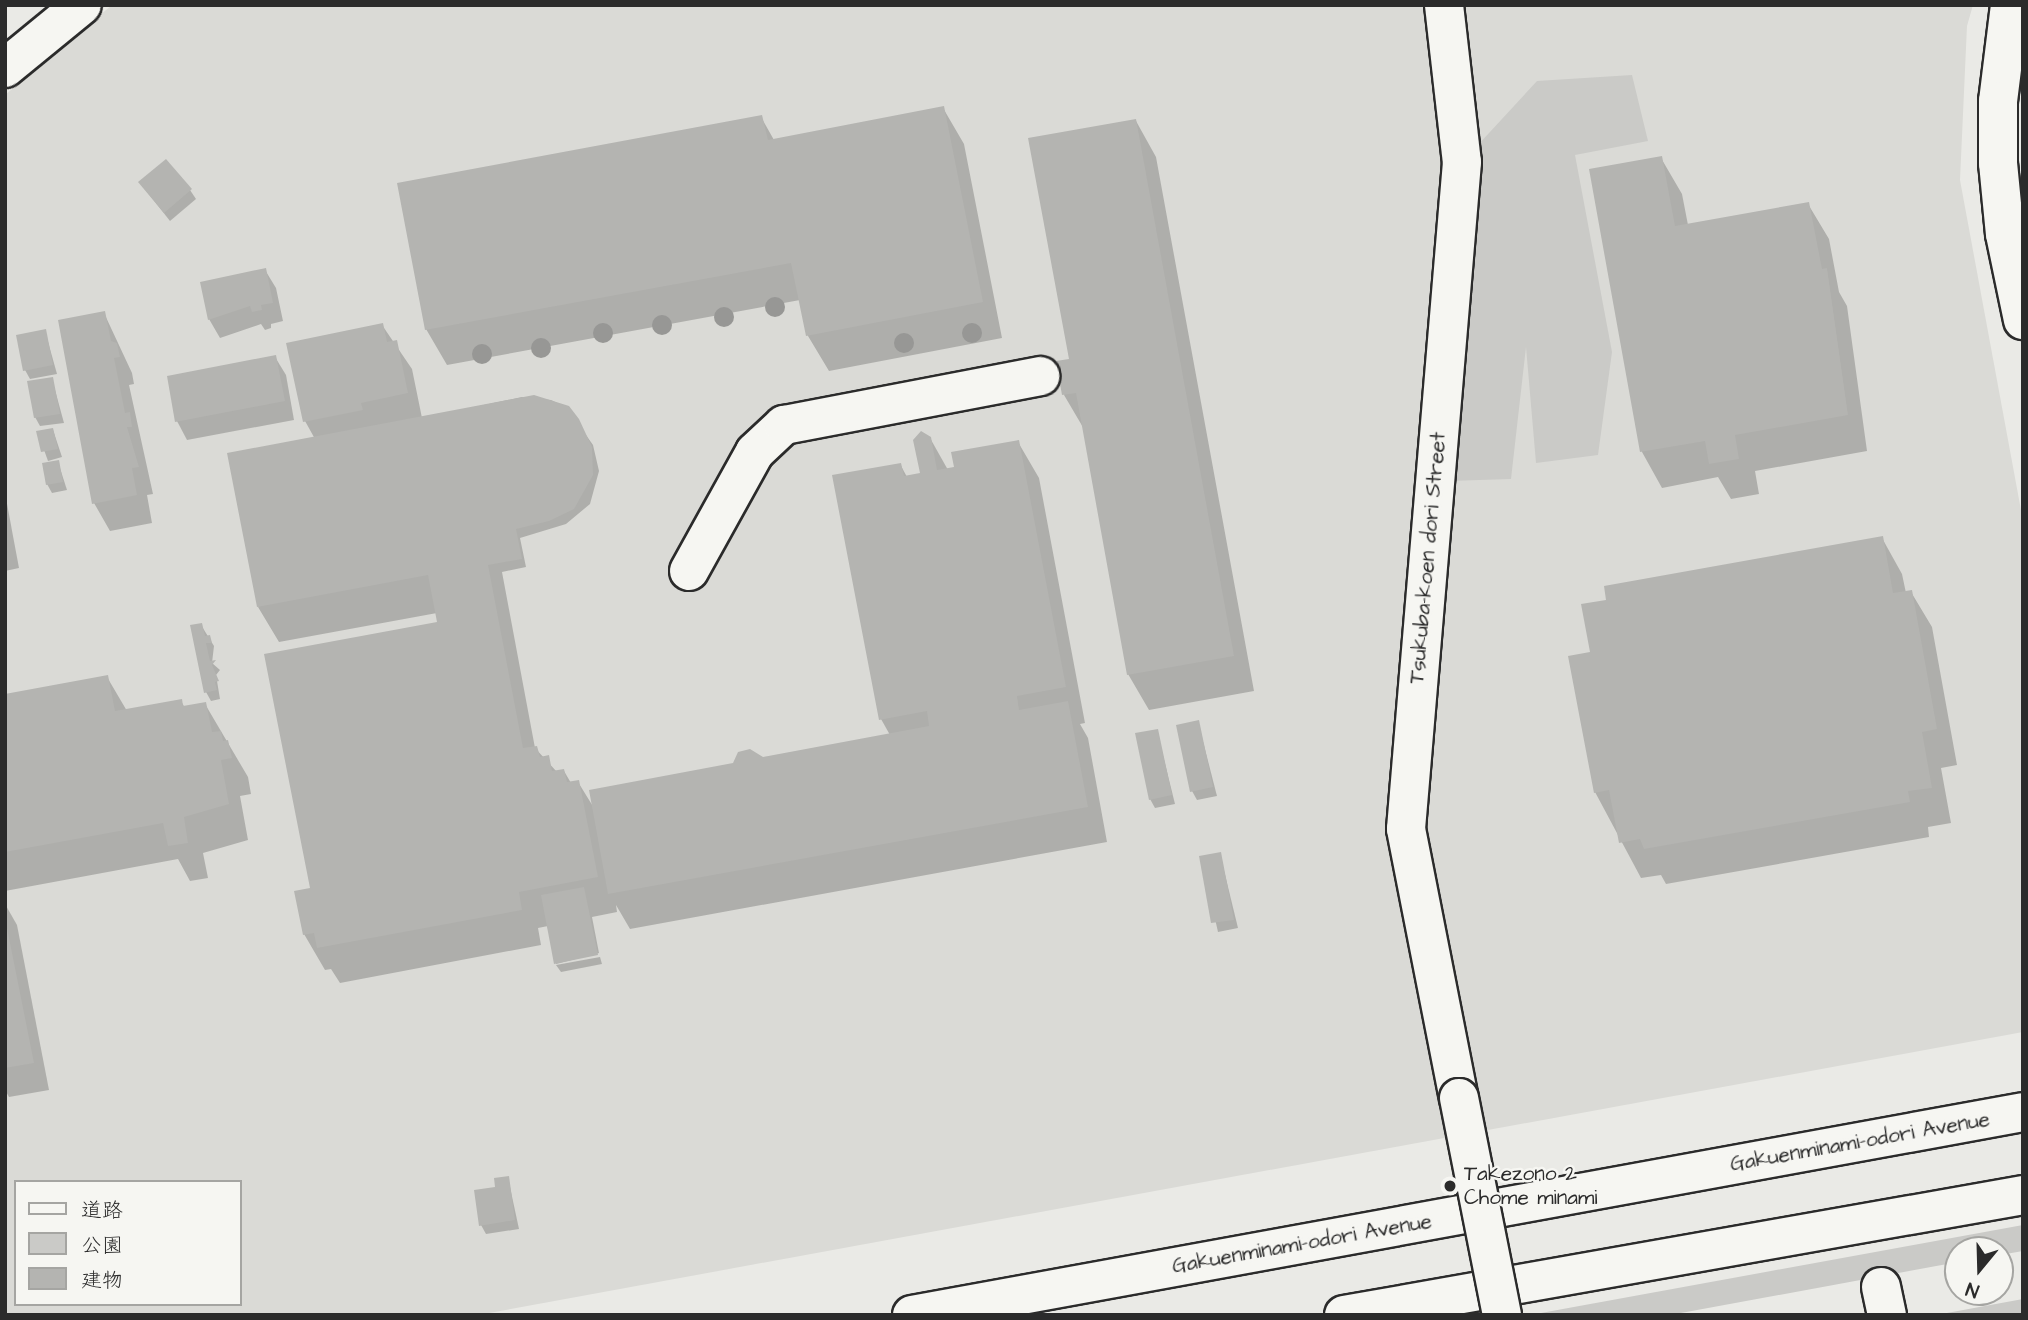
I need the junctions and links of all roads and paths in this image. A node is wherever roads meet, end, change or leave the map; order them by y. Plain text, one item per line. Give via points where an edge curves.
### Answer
1 (82, 5) edge
2 (1445, 10) edge
3 (2013, 11) edge
4 (5, 68) edge
5 (2023, 320) edge
6 (1040, 376) dead end
7 (689, 571) dead end
8 (2023, 1112) edge
9 (2023, 1195) edge
10 (912, 1315) edge
11 (1344, 1315) edge
12 (1503, 1315) edge

1 - 4 street
2 - 12 street, Tsukuba-koen dori Street, bridge via 1462,162 1406,829
3 - 5 street via 1997,100 1998,163 2005,234
6 - 7 street via 784,425 755,452
8 - 10 street, Gakuenminami-odori Avenue
9 - 11 street

